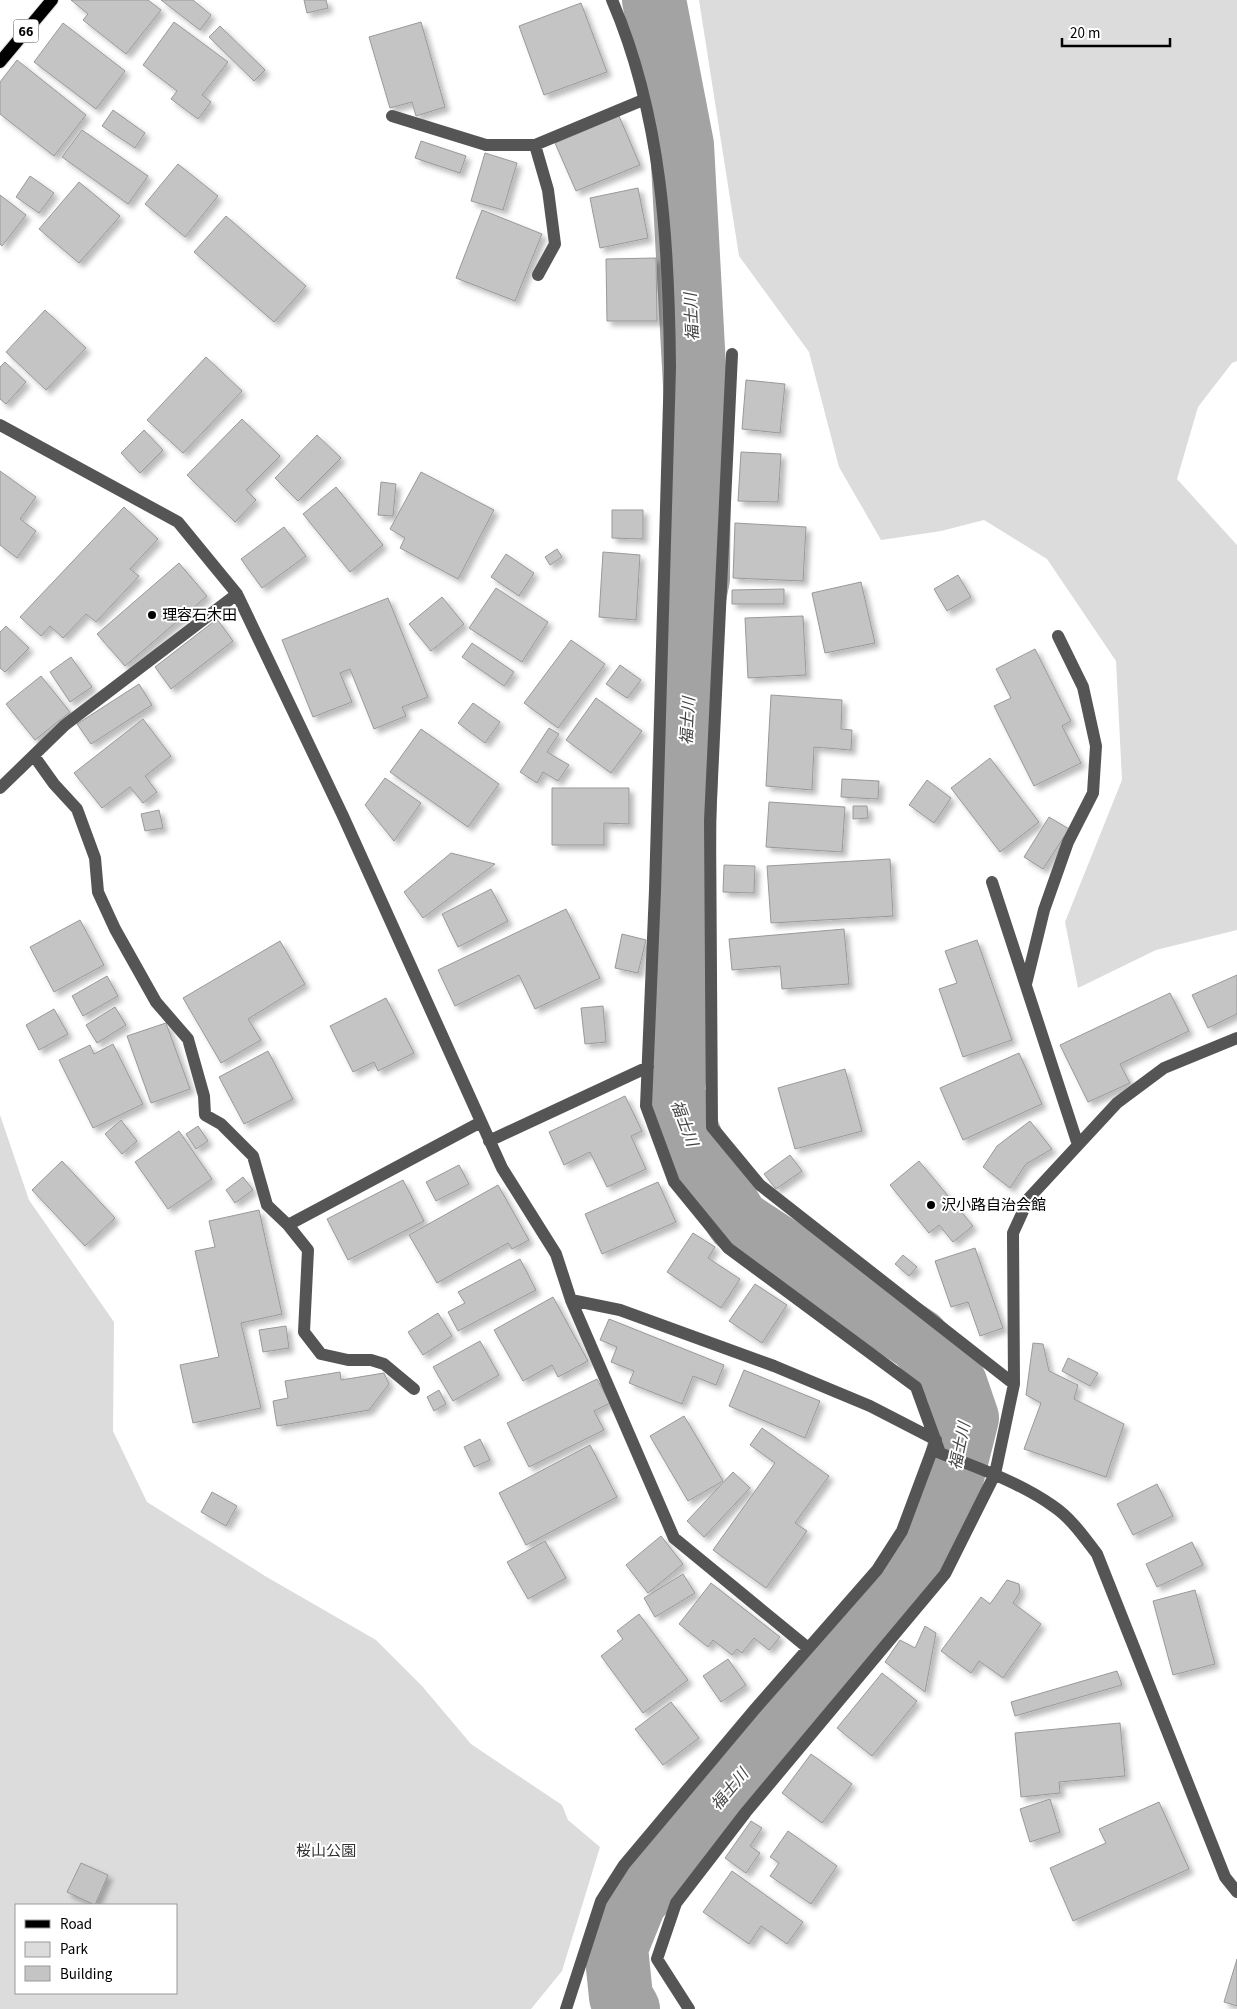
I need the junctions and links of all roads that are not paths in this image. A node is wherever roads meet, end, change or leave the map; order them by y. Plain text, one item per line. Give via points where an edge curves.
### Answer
1 (52, 0) edge
2 (612, 0) edge
3 (0, 62) edge
4 (643, 100) junction
5 (392, 116) dead end
6 (535, 145) junction
7 (538, 275) dead end
8 (732, 354) dead end
9 (0, 425) edge
10 (237, 594) junction
11 (1058, 636) dead end
12 (34, 756) junction
13 (0, 788) edge
14 (992, 882) dead end
15 (1026, 984) junction
16 (1237, 1038) edge
17 (648, 1067) junction
18 (481, 1122) junction
19 (489, 1140) junction
20 (1078, 1145) junction
21 (288, 1225) junction
22 (571, 1300) junction
23 (1014, 1384) junction
24 (414, 1388) dead end
25 (936, 1440) junction
26 (995, 1474) junction
27 (808, 1648) junction
28 (1237, 1892) edge
29 (566, 2009) edge
30 (689, 2009) edge

1 - 3 main road, 66
2 - 4 street via 629,39
4 - 6 street
4 - 17 street via 658,160 670,282
5 - 6 street via 486,145
6 - 7 street via 548,190 555,244
8 - 23 street via 710,821 712,1127 760,1185
9 - 10 street via 178,522
10 - 12 street via 65,725
10 - 18 street via 343,816
11 - 15 street via 1083,687 1096,746 1093,793 1068,842 1044,910
12 - 13 street
12 - 21 street via 77,809 95,858 98,892 115,929 156,1002 188,1039 204,1096 205,1115 221,1124 253,1156 267,1205
14 - 15 street
15 - 20 street
16 - 20 street via 1164,1068 1117,1103
17 - 19 street
17 - 25 street via 646,1106 674,1182 728,1248 916,1387
18 - 19 street
18 - 21 street
19 - 22 street via 502,1168 556,1254
20 - 23 street via 1029,1198 1013,1233
21 - 24 street via 308,1250 304,1332 321,1354 384,1364
22 - 25 street via 620,1310 774,1366 870,1406
22 - 27 street via 674,1538
23 - 26 street
25 - 26 street via 940,1453
25 - 27 street via 902,1531 877,1570
26 - 28 street via 1053,1506 1079,1530 1097,1554 1225,1877
26 - 30 street via 945,1574 746,1812 676,1903 657,1959
27 - 29 street via 624,1864 601,1901

